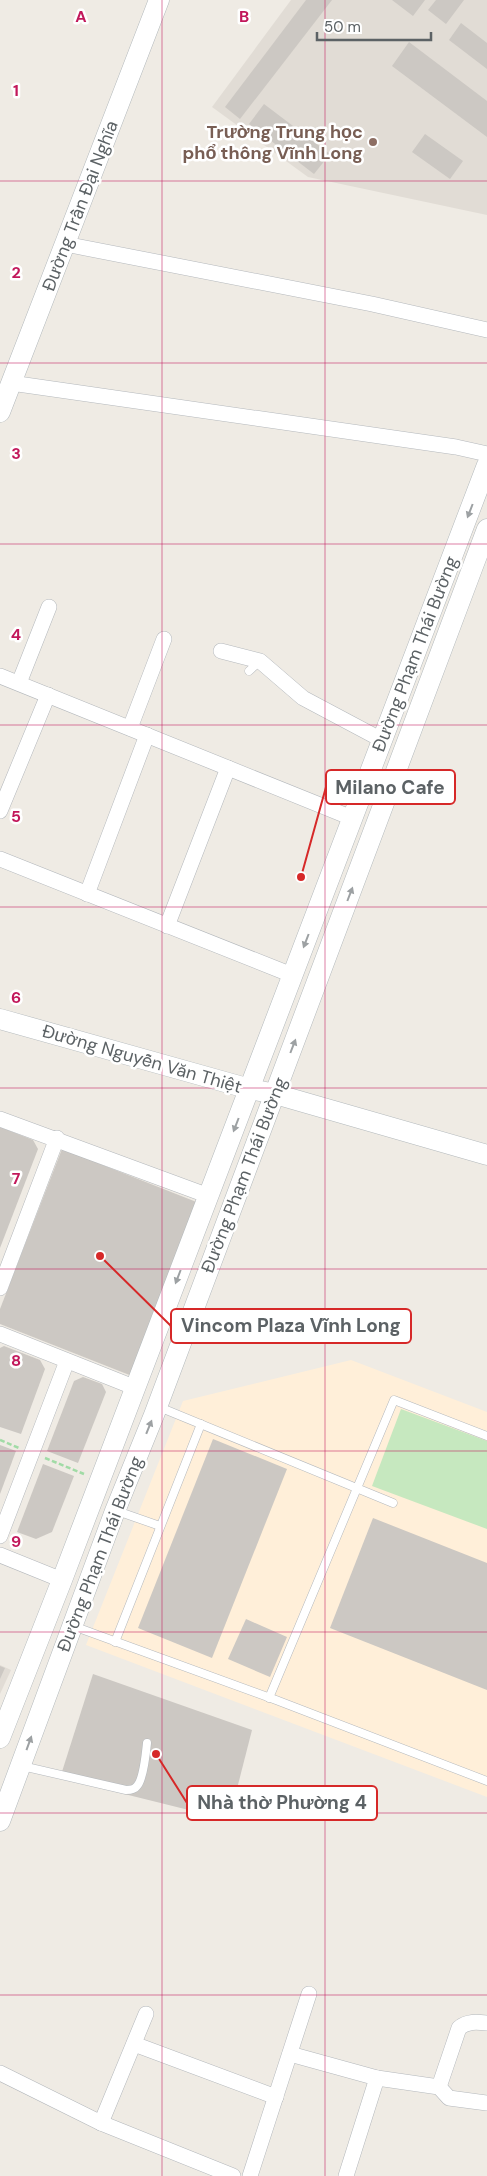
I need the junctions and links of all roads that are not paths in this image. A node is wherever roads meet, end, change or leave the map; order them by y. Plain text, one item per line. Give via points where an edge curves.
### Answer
1 (159, 0) edge
2 (64, 244) junction
3 (487, 330) edge
4 (11, 383) junction
5 (0, 412) edge
6 (487, 454) edge
7 (487, 465) edge
8 (487, 529) edge
9 (49, 607) dead end
10 (164, 639) dead end
11 (221, 651) dead end
12 (0, 676) edge
13 (19, 683) junction
14 (48, 695) junction
15 (130, 728) junction
16 (147, 735) junction
17 (382, 740) junction
18 (228, 768) junction
19 (0, 811) edge
20 (352, 818) junction
21 (374, 828) junction
22 (0, 859) edge
23 (87, 894) junction
24 (167, 926) junction
25 (292, 976) junction
26 (0, 1019) edge
27 (250, 1089) junction
28 (275, 1094) junction
29 (0, 1119) edge
30 (57, 1138) junction
31 (487, 1155) edge
32 (209, 1196) junction
33 (0, 1288) edge
34 (0, 1334) edge
35 (68, 1361) junction
36 (136, 1388) junction
37 (157, 1406) junction
38 (201, 1424) junction
39 (487, 1436) edge
40 (356, 1488) junction
41 (92, 1503) junction
42 (394, 1503) dead end
43 (115, 1510) junction
44 (160, 1526) junction
45 (0, 1536) edge
46 (0, 1555) edge
47 (62, 1580) junction
48 (71, 1626) junction
49 (115, 1642) junction
50 (268, 1698) junction
51 (0, 1738) edge
52 (147, 1743) dead end
53 (20, 1765) junction
54 (487, 1781) edge
55 (0, 1821) edge
56 (309, 1994) dead end
57 (146, 2014) dead end
58 (487, 2023) edge
59 (134, 2044) junction
60 (290, 2054) junction
61 (0, 2073) edge
62 (377, 2078) junction
63 (439, 2087) junction
64 (276, 2098) junction
65 (487, 2103) edge
66 (101, 2123) junction
67 (233, 2176) edge
68 (250, 2176) edge
69 (346, 2176) edge

1 - 2 main road, Đường Trần Đại Nghĩa
2 - 3 street via 372,304
2 - 4 main road, Đường Trần Đại Nghĩa
4 - 5 main road, Đường Trần Đại Nghĩa
4 - 6 street
7 -> 17 main road, Đường Phạm Thái Bường
8 - 21 main road, Đường Phạm Thái Bường
9 - 13 street
10 - 15 street
11 - 17 street via 254,666 304,698
12 - 13 street
13 - 14 street
14 - 15 street
14 - 19 street
15 - 16 street
16 - 18 street
16 - 23 street
17 - 20 main road, Đường Phạm Thái Bường
18 - 20 street
18 - 24 street
20 - 21 main road
20 -> 25 main road, Đường Phạm Thái Bường
28 -> 21 main road, Đường Phạm Thái Bường
22 - 23 street
23 - 24 street
24 - 25 street
25 - 27 main road, Đường Phạm Thái Bường
26 - 27 main road, Đường Nguyễn Văn Thiệt
27 - 28 main road, Đường Nguyễn Văn Thiệt
27 -> 32 main road, Đường Phạm Thái Bường
28 - 31 main road, Đường Nguyễn Văn Thiệt
28 - 37 main road, Đường Phạm Thái Bường
29 - 30 street
30 - 32 street
30 - 33 street
32 -> 36 main road, Đường Phạm Thái Bường
34 - 35 street
35 - 36 street
35 - 45 street
36 - 41 main road, Đường Phạm Thái Bường
37 - 38 lane
43 -> 37 main road, Đường Phạm Thái Bường
38 - 40 lane
38 - 44 lane
39 - 40 lane via 394,1400
40 - 42 lane
40 - 50 lane
41 - 43 main road
41 - 47 main road, Đường Phạm Thái Bường
43 - 44 lane
43 - 48 main road, Đường Phạm Thái Bường
44 - 49 lane
46 - 47 street
47 - 51 main road, Đường Phạm Thái Bường
48 - 49 lane
53 -> 48 main road, Đường Phạm Thái Bường
49 - 50 lane
50 - 54 lane
52 - 53 lane via 140,1781 132,1790
53 - 55 main road, Đường Phạm Thái Bường
56 - 60 street
57 - 59 street
58 - 63 street via 474,2022 459,2028
59 - 64 street
59 - 66 street
60 - 62 street
60 - 64 street
61 - 66 street
62 - 63 street
62 - 69 street
63 - 65 street via 449,2098
64 - 68 street
66 - 67 street

